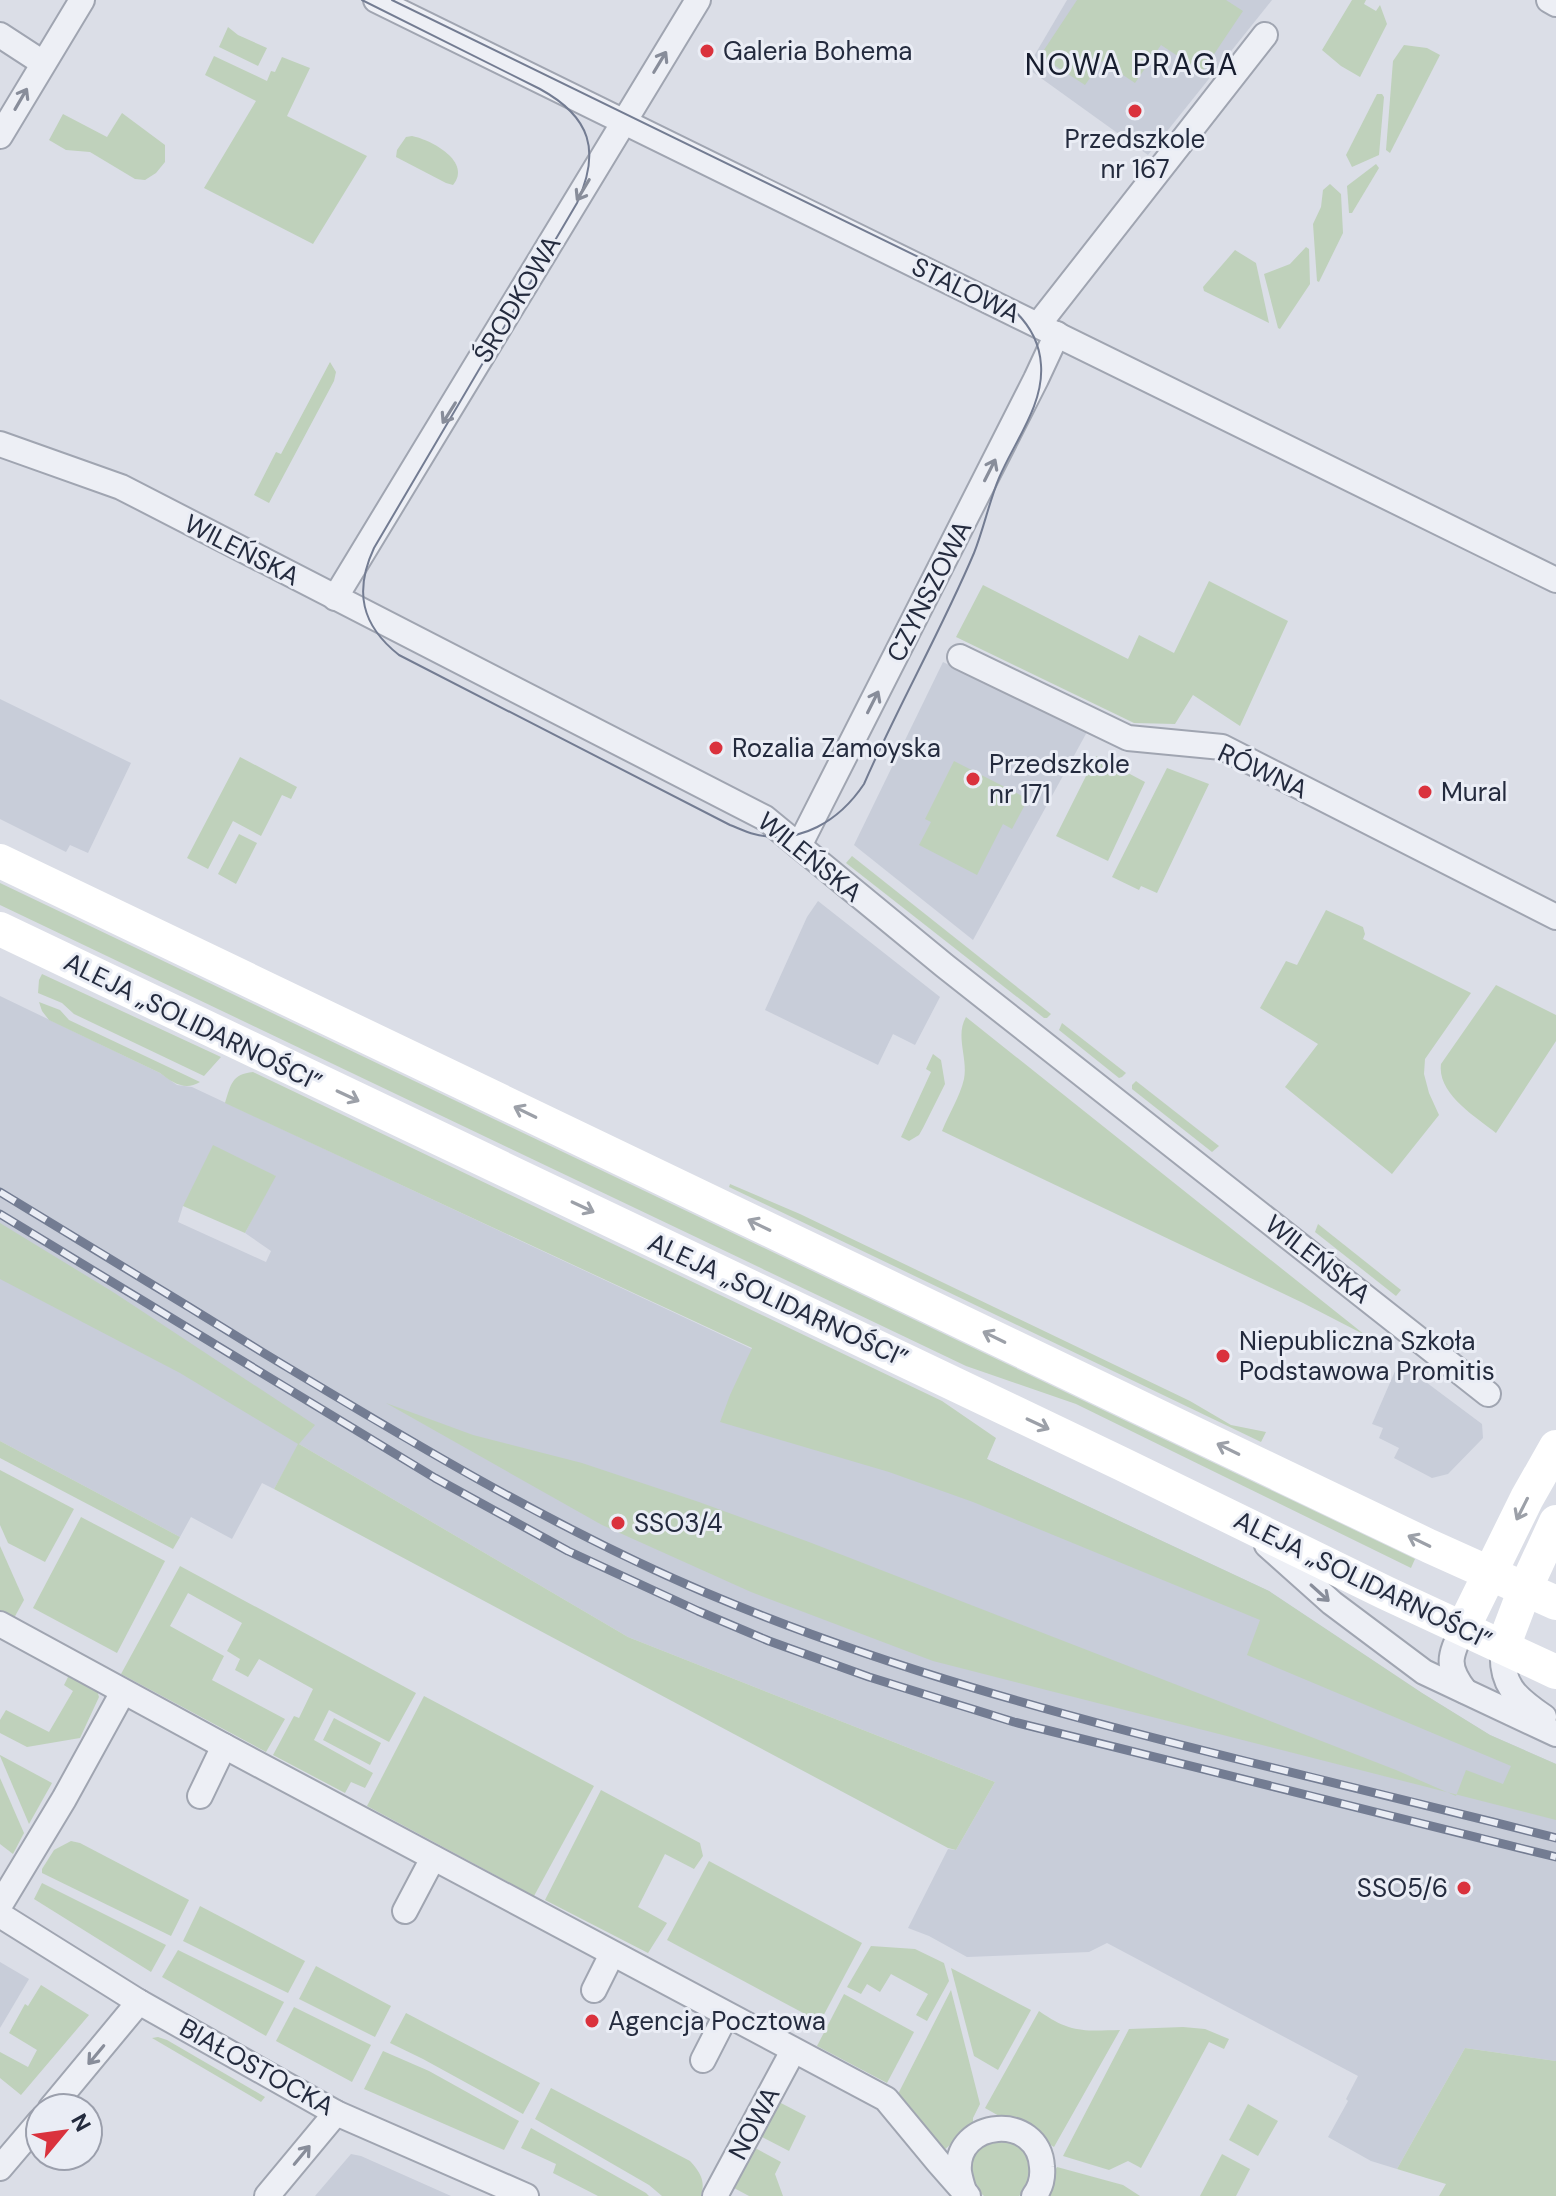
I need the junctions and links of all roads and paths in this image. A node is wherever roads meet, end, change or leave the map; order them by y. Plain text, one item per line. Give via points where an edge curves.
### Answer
1 (82, 0) edge
2 (376, 0) edge
3 (698, 0) edge
4 (1549, 0) edge
5 (1556, 4) edge
6 (0, 35) edge
7 (1265, 35) dead end
8 (43, 63) junction
9 (623, 123) junction
10 (0, 136) edge
11 (1047, 330) junction
12 (0, 444) edge
13 (1556, 580) edge
14 (335, 598) junction
15 (960, 657) dead end
16 (799, 846) junction
17 (0, 861) edge
18 (1556, 917) edge
19 (0, 929) edge
20 (1488, 1394) dead end
21 (1556, 1447) edge
22 (1242, 1522) junction
23 (1556, 1522) edge
24 (1490, 1573) junction
25 (1525, 1589) junction
26 (1556, 1603) edge
27 (0, 1624) edge
28 (1463, 1628) junction
29 (1503, 1647) junction
30 (1556, 1672) edge
31 (1465, 1691) junction
32 (123, 1692) junction
33 (1556, 1725) edge
34 (1556, 1734) edge
35 (224, 1746) junction
36 (200, 1796) dead end
37 (433, 1858) junction
38 (0, 1905) edge
39 (405, 1911) dead end
40 (0, 1915) edge
41 (612, 1954) junction
42 (594, 1990) dead end
43 (139, 2002) junction
44 (726, 2015) junction
45 (793, 2051) junction
46 (703, 2060) dead end
47 (65, 2092) edge
48 (336, 2113) junction
49 (24, 2140) edge
50 (0, 2168) edge
51 (966, 2193) edge
52 (267, 2196) edge
53 (526, 2196) edge
54 (715, 2196) edge
55 (1034, 2196) edge

1 - 8 street
2 - 9 street, STALOWA
9 -> 3 street, ŚRODKOWA
4 - 5 street
6 - 8 street
7 - 11 street, CZYNSZOWA
10 -> 8 street
9 - 11 street, STALOWA
9 -> 14 street, ŚRODKOWA
11 - 13 street, STALOWA
16 -> 11 street, CZYNSZOWA via 1029,393
12 - 14 street, WILEŃSKA via 121,487
14 - 16 street, WILEŃSKA via 765,818
15 - 18 street, RÓWNA via 1128,738 1222,747
16 - 20 street, WILEŃSKA
24 -> 17 main road
19 -> 22 main road, ALEJA „SOLIDARNOŚCI”
21 -> 24 main road
22 - 28 main road, ALEJA „SOLIDARNOŚCI”
22 -> 31 street via 1385,1644 1424,1672
23 - 25 main road
24 - 25 main road
24 - 28 main road
25 - 26 main road
25 - 29 main road
27 - 32 street
28 - 29 main road, ALEJA „SOLIDARNOŚCI”
28 - 31 street via 1451,1660 1454,1677
29 - 30 main road, ALEJA „SOLIDARNOŚCI”
29 - 33 street via 1504,1675 1514,1694
31 - 34 street
32 - 35 street
32 - 38 street
35 - 36 street
35 - 37 street
37 - 39 street
37 - 41 street
40 - 43 street, BIAŁOSTOCKA
41 - 42 street
41 - 44 street
43 -> 47 street
43 - 48 street, BIAŁOSTOCKA
44 - 45 street
44 - 46 street
45 - 51 street via 886,2099
45 - 54 street, NOWA
52 -> 48 street
48 - 53 street, BIAŁOSTOCKA
49 - 50 street
51 - 55 street via 959,2171 968,2144 979,2134 1007,2128 1032,2142 1040,2154 1043,2177

